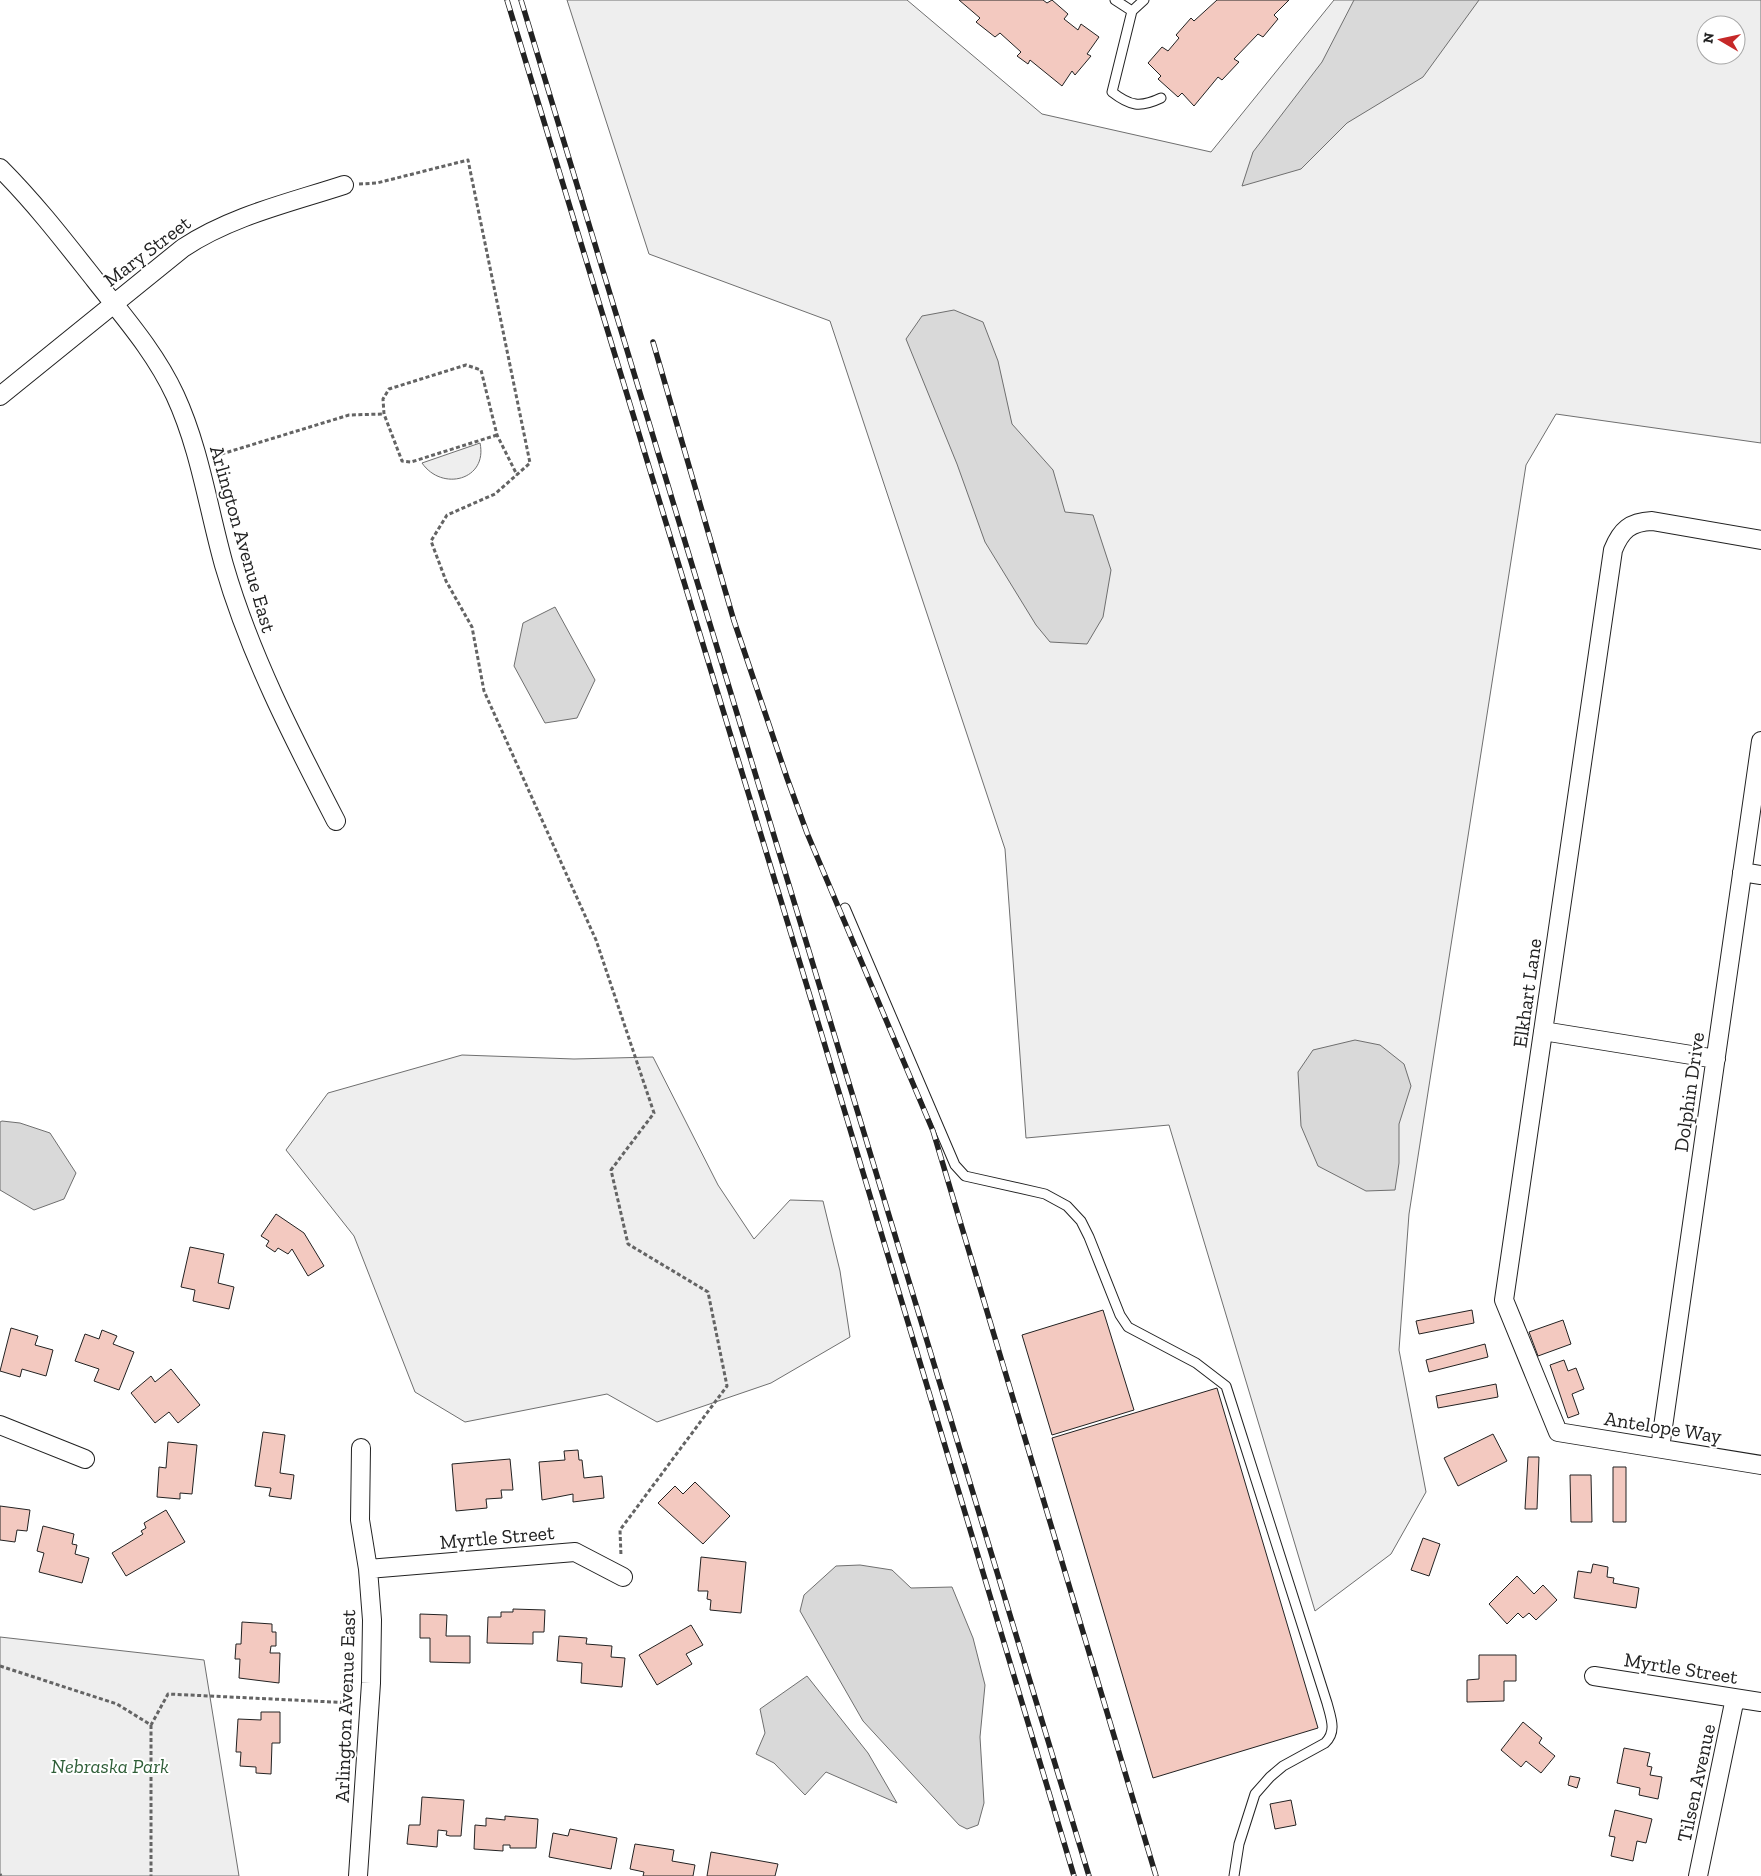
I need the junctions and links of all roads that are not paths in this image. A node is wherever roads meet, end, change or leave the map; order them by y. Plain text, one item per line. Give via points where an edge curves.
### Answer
1 (1115, 0) edge
2 (1144, 0) edge
3 (1132, 10) junction
4 (1161, 98) dead end
5 (0, 168) edge
6 (344, 186) road end
7 (114, 303) junction
8 (0, 396) edge
9 (1761, 540) edge
10 (1761, 741) edge
11 (336, 821) dead end
12 (1742, 872) junction
13 (1761, 875) edge
14 (845, 908) dead end
15 (1543, 1031) junction
16 (1716, 1059) junction
17 (0, 1425) edge
18 (1558, 1432) joint
19 (361, 1448) dead end
20 (1660, 1448) junction
21 (85, 1459) dead end
22 (1761, 1465) edge
23 (368, 1569) junction
24 (623, 1577) road end
25 (1594, 1676) dead end
26 (1736, 1698) junction
27 (1761, 1702) edge
28 (358, 1876) edge
29 (1234, 1876) edge
30 (1698, 1876) edge

1 - 3 lane
2 - 3 lane
3 - 4 lane via 1112,92 1124,102 1146,106
5 - 7 street, Arlington Avenue East via 41,212
6 - 7 street, Mary Street via 207,232
7 - 8 street, Mary Street
7 - 11 street, Arlington Avenue East via 154,358 189,428 224,566 248,635 268,685
9 - 15 street, Elkhart Lane via 1652,521 1628,526 1619,536 1613,550
10 - 12 street, Dolphin Drive
12 - 13 street
12 - 16 street, Dolphin Drive
14 - 29 lane via 955,1165 965,1176 1045,1194 1067,1206 1081,1221 1128,1327 1196,1363 1226,1386 1333,1730 1325,1743 1283,1766 1256,1794 1239,1844
15 - 16 street
15 - 18 street, Elkhart Lane via 1504,1300
16 - 20 street, Dolphin Drive
17 - 21 street
18 - 20 street, Antelope Way
19 - 23 street, Arlington Avenue East via 360,1520
20 - 22 street, Antelope Way
23 - 24 street, Myrtle Street via 575,1552
23 - 28 street, Arlington Avenue East via 372,1620
25 - 26 street, Myrtle Street
26 - 27 street, Myrtle Street
26 - 30 street, Tilsen Avenue

